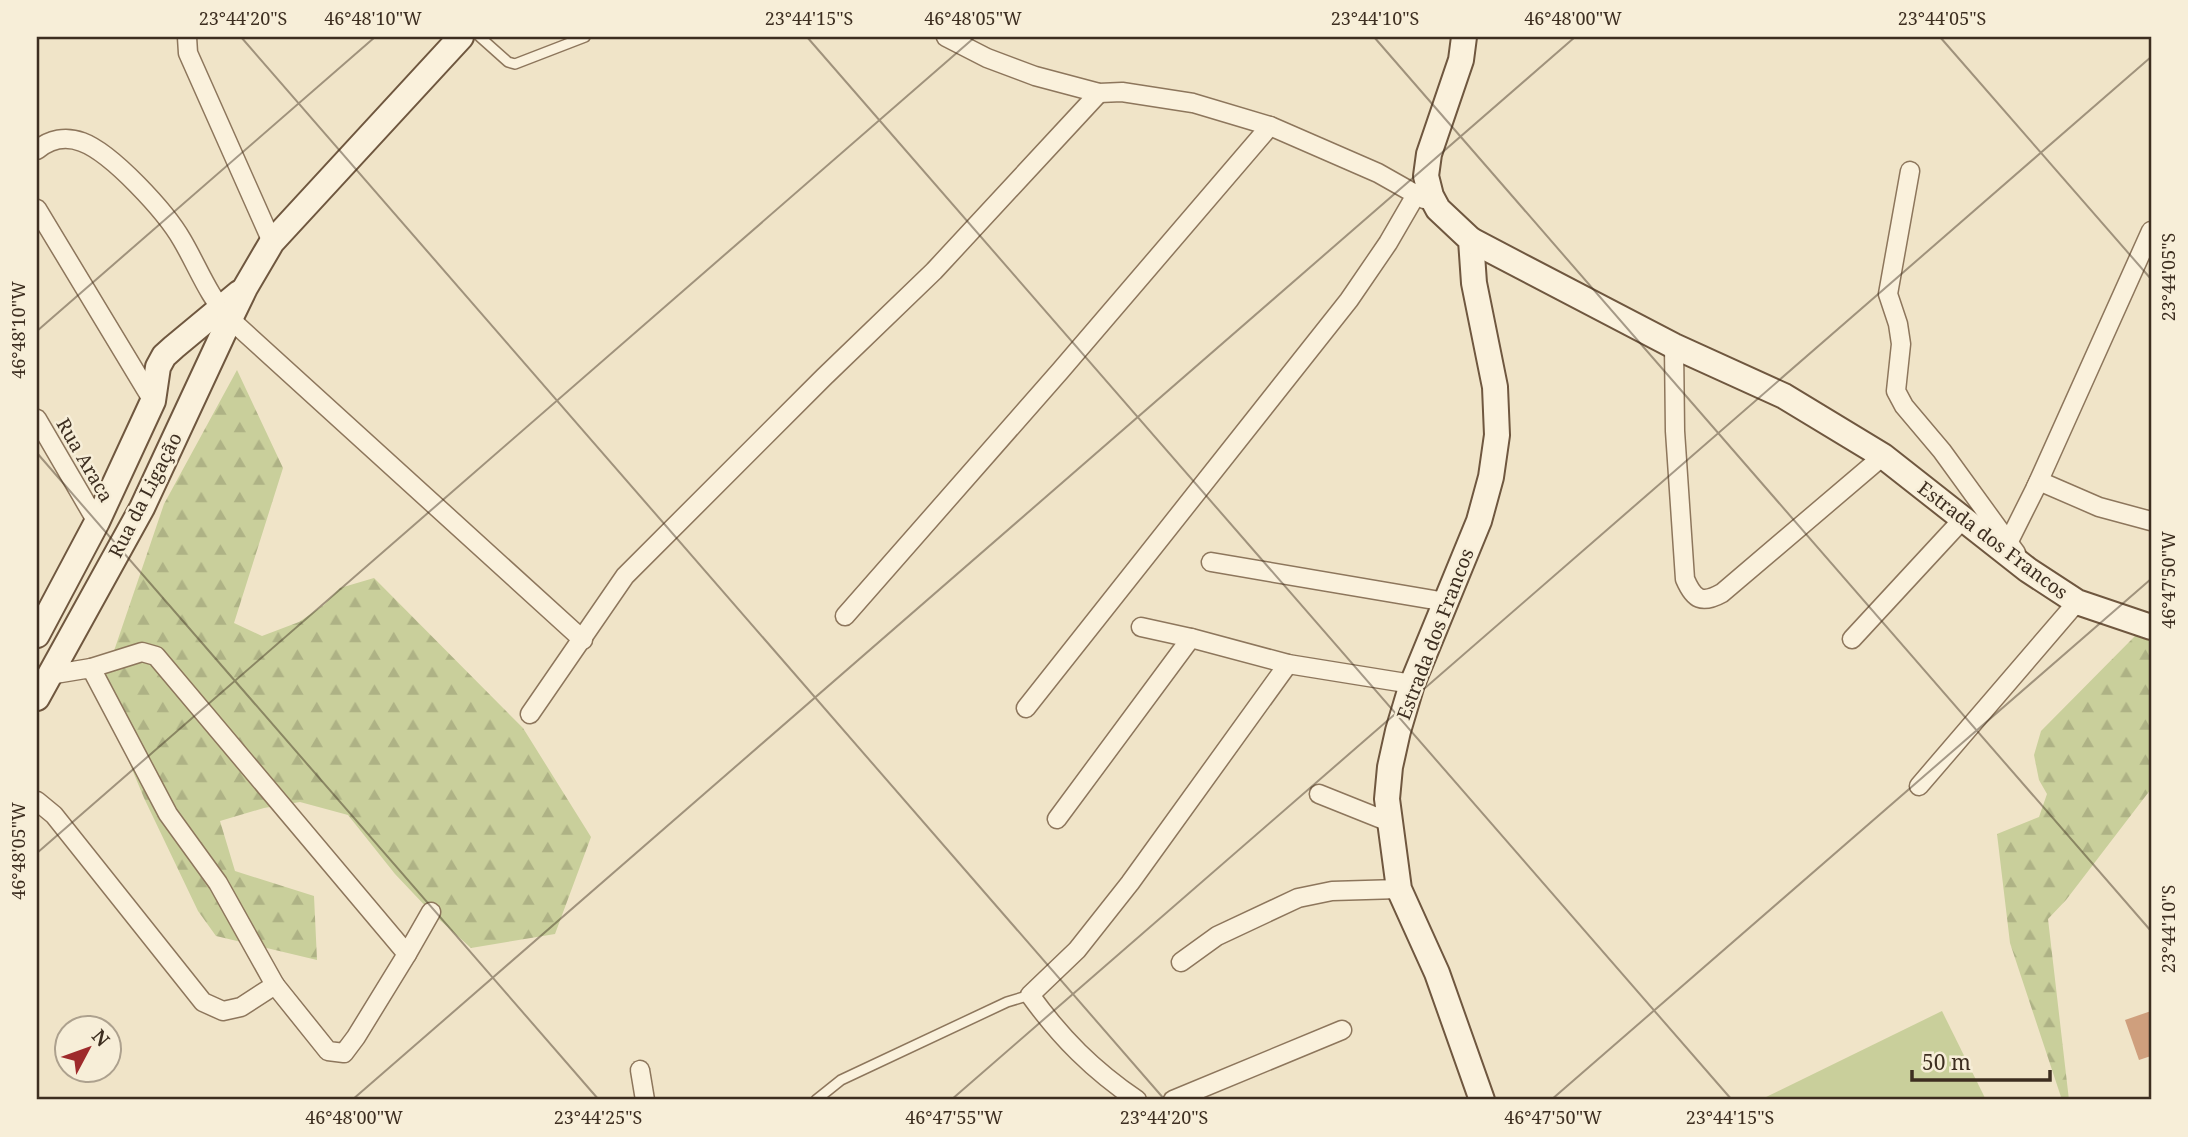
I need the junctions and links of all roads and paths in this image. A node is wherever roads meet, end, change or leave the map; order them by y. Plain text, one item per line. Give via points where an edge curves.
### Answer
1 (187, 37) edge
2 (461, 37) edge
3 (480, 37) edge
4 (585, 37) edge
5 (946, 37) edge
6 (1464, 37) edge
7 (1099, 93) junction
8 (1270, 126) junction
9 (37, 150) edge
10 (1910, 171) dead end
11 (1417, 193) junction
12 (37, 209) edge
13 (1438, 209) junction
14 (2151, 231) edge
15 (1471, 240) junction
16 (272, 242) junction
17 (225, 313) junction
18 (1674, 346) junction
19 (153, 401) junction
20 (37, 419) edge
21 (1883, 456) junction
22 (2035, 487) junction
23 (1963, 519) junction
24 (2151, 521) edge
25 (97, 522) junction
26 (2008, 542) junction
27 (1211, 562) dead end
28 (2028, 570) junction
29 (1446, 602) junction
30 (2077, 603) junction
31 (845, 616) dead end
32 (1141, 627) dead end
33 (2151, 627) edge
34 (37, 632) edge
35 (1191, 638) junction
36 (1852, 639) dead end
37 (583, 640) junction
38 (1288, 664) junction
39 (91, 668) junction
40 (49, 675) junction
41 (1412, 684) junction
42 (37, 698) edge
43 (1026, 708) dead end
44 (530, 714) dead end
45 (1919, 786) dead end
46 (1319, 794) dead end
47 (37, 801) edge
48 (1057, 819) dead end
49 (1389, 822) junction
50 (1399, 889) junction
51 (431, 912) dead end
52 (407, 954) junction
53 (1181, 962) dead end
54 (275, 985) junction
55 (1030, 995) junction
56 (1342, 1030) dead end
57 (640, 1070) dead end
58 (645, 1100) edge
59 (816, 1100) edge
60 (1137, 1100) edge
61 (1173, 1100) edge
62 (1482, 1100) edge

1 - 16 street via 188,53
2 - 16 street, Rua da Ligação
3 - 4 lane via 515,64
5 - 7 street via 1035,76
6 - 13 street, Estrada dos Francos via 1461,60 1429,154 1426,176
7 - 8 street via 1193,103
7 - 37 street via 934,271 625,576
8 - 11 street
8 - 31 street
9 - 17 street via 54,140 67,139 102,152 160,209
10 - 26 street via 1888,295 1900,344 1896,391
11 - 13 street
11 - 43 street via 1349,300
12 - 19 street
13 - 15 street, Estrada dos Francos
14 - 22 street
15 - 18 street, Estrada dos Francos
15 - 29 street, Estrada dos Francos via 1474,283 1495,387 1497,435 1479,521
16 - 17 street, Rua da Ligação
17 - 19 street, Rua da Ligação via 164,356
17 - 37 street
17 - 40 street, Rua da Ligação via 142,508
18 - 21 street, Estrada dos Francos via 1784,396
18 - 21 street via 1685,579 1698,598 1710,600 1722,593
19 - 25 street, Rua da Ligação
20 - 25 street, Rua Araca
21 - 23 street, Estrada dos Francos
22 - 24 street via 2039,481 2099,507
22 - 26 street
23 - 28 street, Estrada dos Francos
23 - 36 street
25 - 34 street, Rua da Ligação
26 - 28 street
27 - 29 street
28 - 30 street, Estrada dos Francos
29 - 41 street, Estrada dos Francos
30 - 33 street, Estrada dos Francos
30 - 45 street
32 - 35 street
35 - 38 street
35 - 48 street
37 - 44 street
38 - 41 street
38 - 55 street via 1130,883 1077,950
39 - 40 street
39 - 52 street via 142,653 156,656
39 - 54 street via 168,814 218,883
40 - 42 street, Rua da Ligação
41 - 49 street, Estrada dos Francos via 1390,767
46 - 49 street
47 - 54 street via 54,815 204,1002 223,1012 241,1007
49 - 50 street, Estrada dos Francos
50 - 53 street via 1332,891 1298,898 1217,936
50 - 62 street, Estrada dos Francos via 1437,973
51 - 52 street
52 - 54 street via 344,1053 328,1051
55 - 59 lane via 841,1080
55 - 60 street via 1075,1050
56 - 61 street
57 - 58 street

